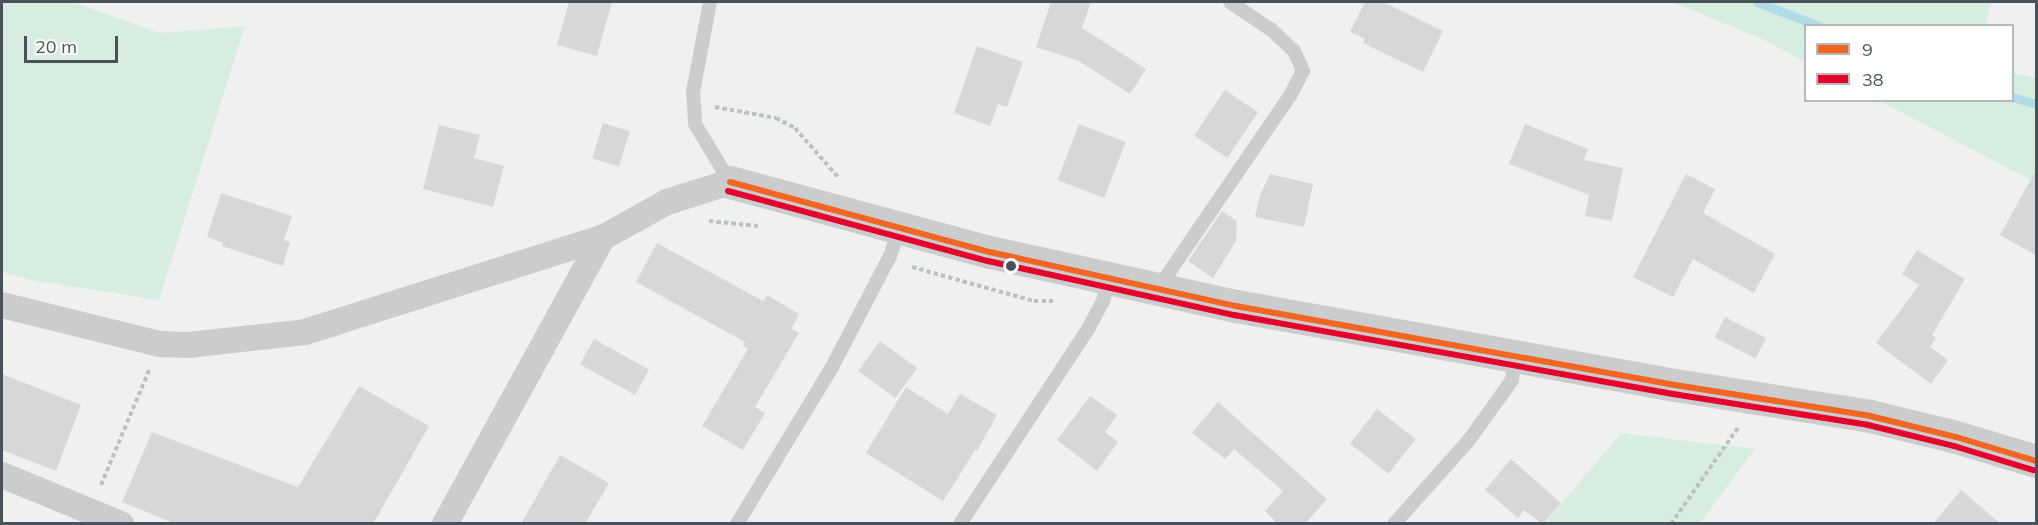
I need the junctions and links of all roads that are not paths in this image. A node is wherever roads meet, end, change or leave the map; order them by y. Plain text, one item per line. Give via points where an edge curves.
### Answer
1 (710, 2) edge
2 (1230, 2) edge
3 (730, 182) junction
4 (899, 230) junction
5 (602, 238) junction
6 (1109, 279) junction
7 (1158, 289) junction
8 (2, 305) edge
9 (1515, 355) junction
10 (2037, 461) edge
11 (2, 475) edge
12 (121, 524) edge
13 (446, 524) edge
14 (737, 524) edge
15 (960, 524) edge
16 (1394, 524) edge

1 - 3 lane via 693,93 695,124
2 - 7 lane via 1294,51 1303,71 1290,96
3 - 4 street
3 - 5 street via 667,202
4 - 6 street
4 - 14 lane via 890,256 832,367
5 - 8 street via 305,332 188,345 160,344
5 - 13 street
6 - 7 street
6 - 15 lane via 1087,332
7 - 9 street via 1319,322
9 - 10 street via 1870,416
9 - 16 lane via 1512,380 1469,440
11 - 12 street

